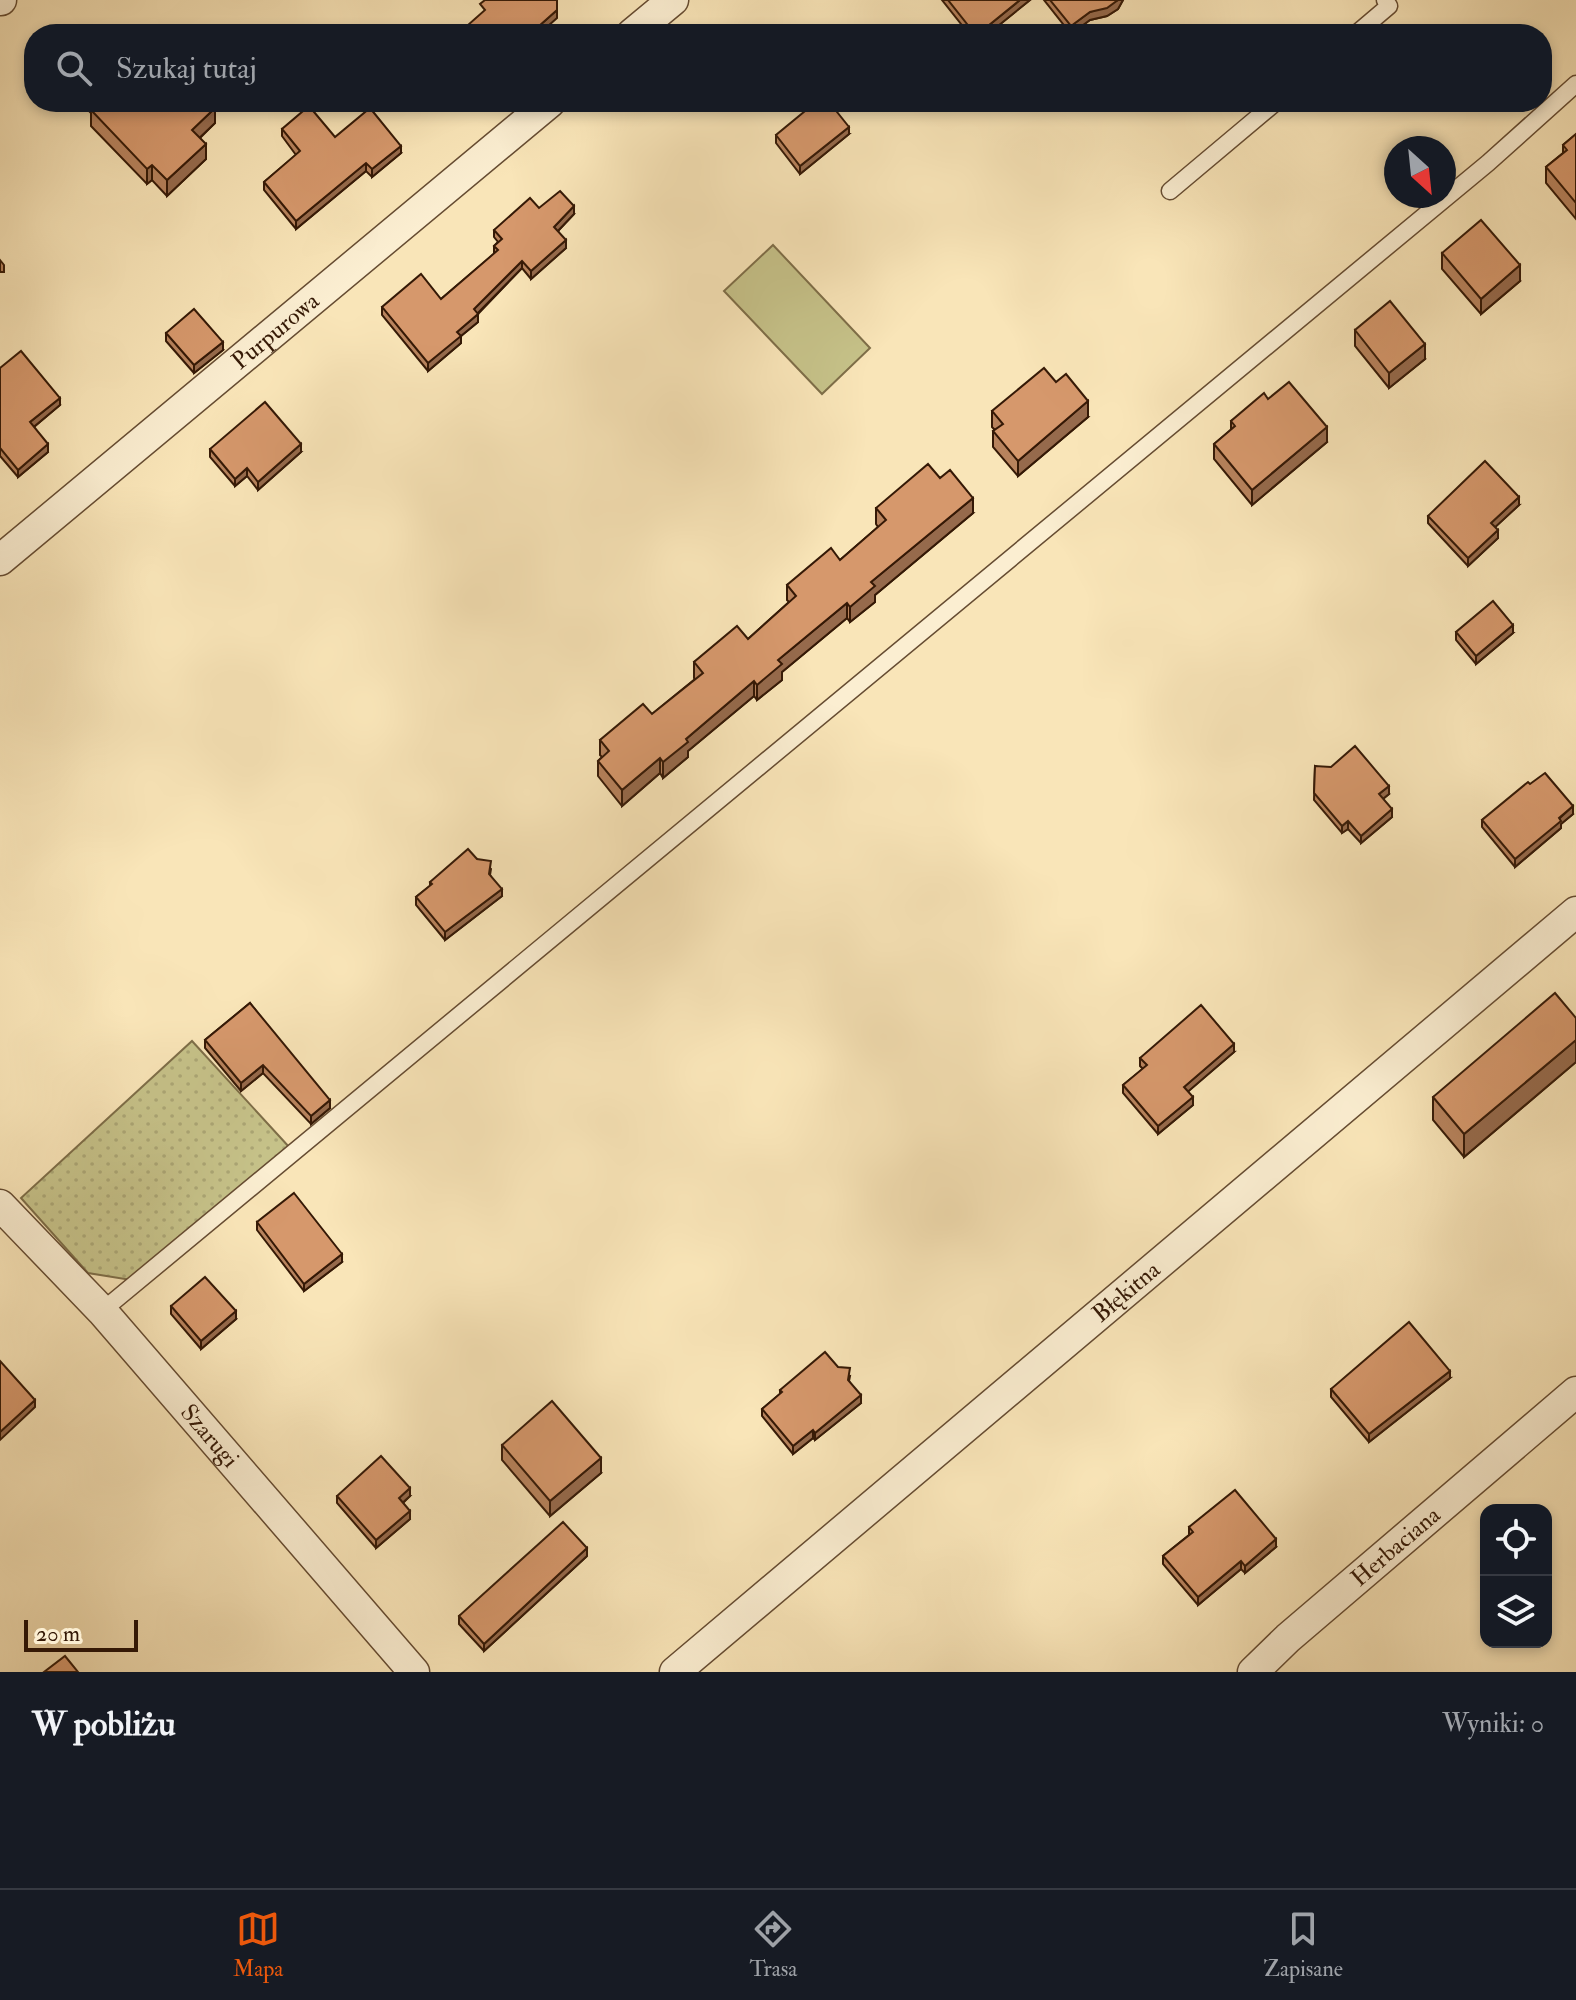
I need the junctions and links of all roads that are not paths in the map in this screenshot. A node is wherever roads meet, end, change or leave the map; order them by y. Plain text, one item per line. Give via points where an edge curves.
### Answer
1 (673, 0) edge
2 (1385, 0) edge
3 (644, 24) edge
4 (1368, 24) edge
5 (1576, 84) edge
6 (1552, 106) edge
7 (538, 112) edge
8 (1264, 112) edge
9 (1545, 112) edge
10 (1170, 191) dead end
11 (0, 560) edge
12 (1576, 912) edge
13 (0, 1206) edge
14 (102, 1311) junction
15 (1576, 1392) edge
16 (414, 1672) edge
17 (675, 1672) edge
18 (1253, 1672) edge

1 - 3 street
2 - 4 lane via 1389,6
5 - 6 lane
7 - 11 street, Purpurowa
8 - 10 lane
9 - 14 lane
12 - 17 street, Błękitna
13 - 14 street, Szarugi
14 - 16 street, Szarugi
15 - 18 street, Herbaciana

